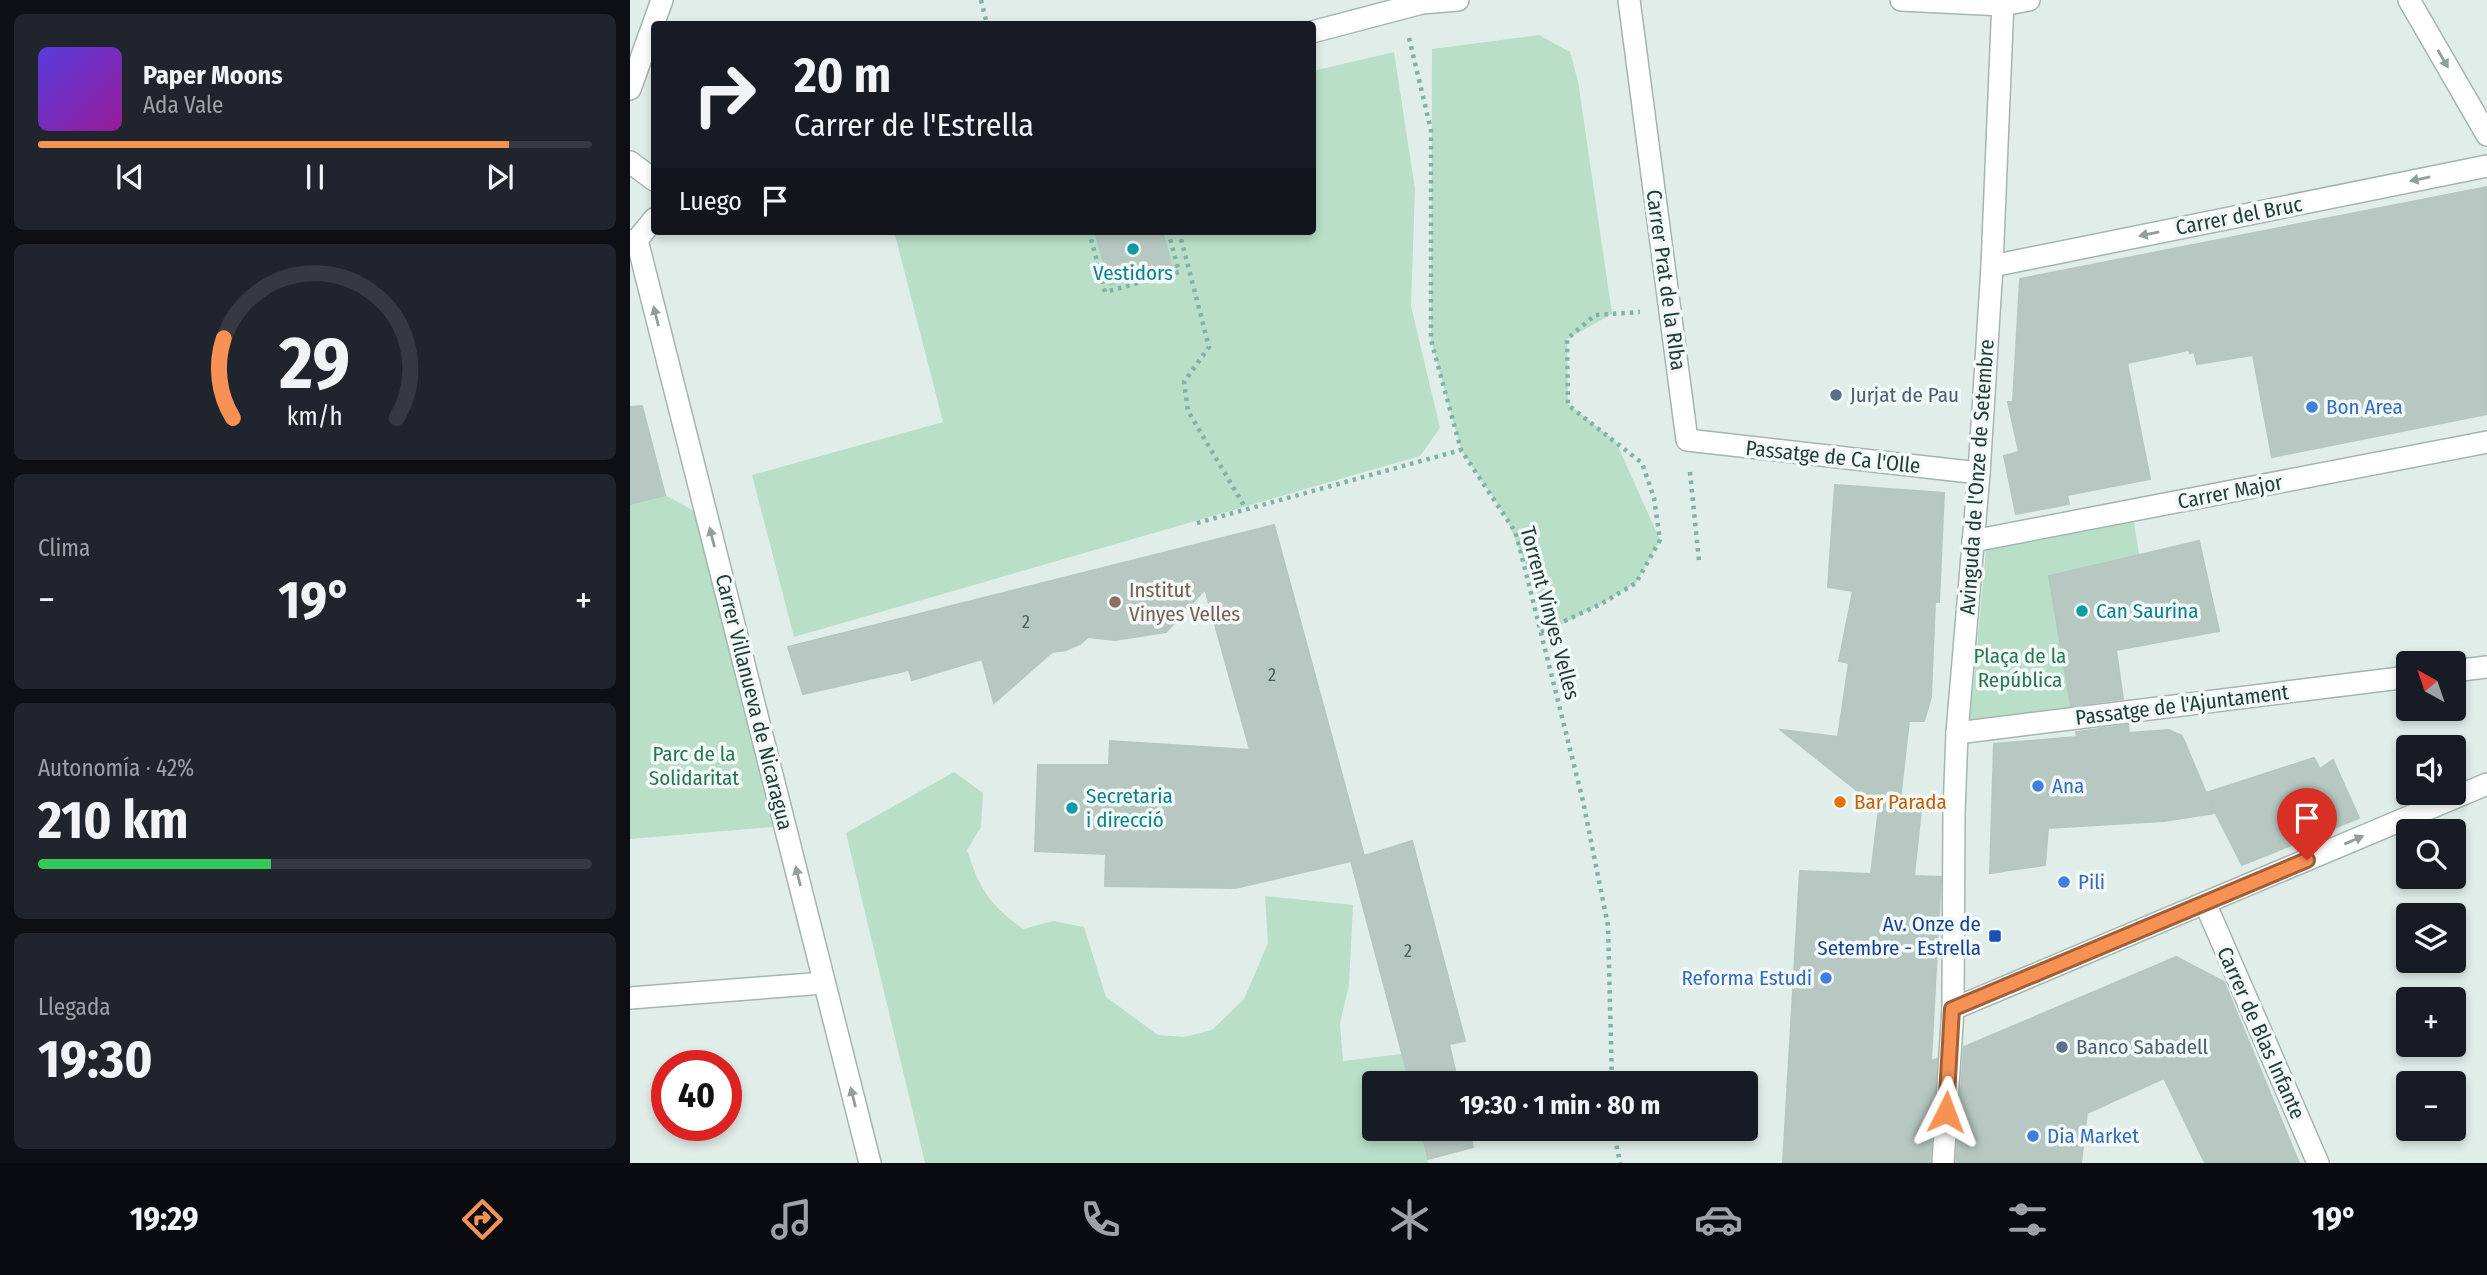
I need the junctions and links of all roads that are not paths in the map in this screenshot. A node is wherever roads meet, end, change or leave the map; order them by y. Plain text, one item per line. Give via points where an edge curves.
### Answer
1 (662, 0) edge
2 (1458, 0) edge
3 (1629, 0) edge
4 (1901, 0) edge
5 (2029, 0) edge
6 (2409, 0) edge
7 (2003, 3) edge
8 (654, 21) edge
9 (651, 31) edge
10 (1316, 31) edge
11 (630, 89) edge
12 (2487, 135) edge
13 (630, 162) edge
14 (2487, 166) edge
15 (651, 178) edge
16 (651, 222) edge
17 (634, 241) edge
18 (1992, 266) junction
19 (1687, 440) joint
20 (2487, 444) edge
21 (1979, 473) junction
22 (1973, 541) junction
23 (2487, 667) edge
24 (2466, 670) edge
25 (2396, 678) edge
26 (1957, 733) junction
27 (2487, 784) edge
28 (2205, 903) junction
29 (824, 983) junction
30 (630, 998) edge
31 (1952, 1009) junction
32 (870, 1163) edge
33 (1943, 1163) edge
34 (2318, 1163) edge

1 - 8 street
2 - 10 street via 1422,3
3 - 19 street, Carrer Prat de la RIba
4 - 7 street
5 - 7 street
6 -> 12 street
7 - 18 street, Avinguda de l'Onze de Setembre
9 - 11 street
13 - 15 street
14 -> 18 street, Carrer del Bruc
16 - 17 street
29 -> 17 street, Carrer Villanueva de Nicaragua
18 - 21 street, Avinguda de l'Onze de Setembre
19 - 21 street, Passatge de Ca l'Olle
20 - 22 street, Carrer Major
21 - 22 street, Avinguda de l'Onze de Setembre
22 - 26 street, Avinguda de l'Onze de Setembre
23 - 24 street
25 - 26 street, Passatge de l'Ajuntament
26 - 31 street, Avinguda de l'Onze de Setembre
28 -> 27 street
28 - 31 street
28 - 34 street, Carrer de Blas Infante
29 - 30 street
32 -> 29 street, Carrer Villanueva de Nicaragua
31 - 33 street, Avinguda de l'Onze de Setembre

